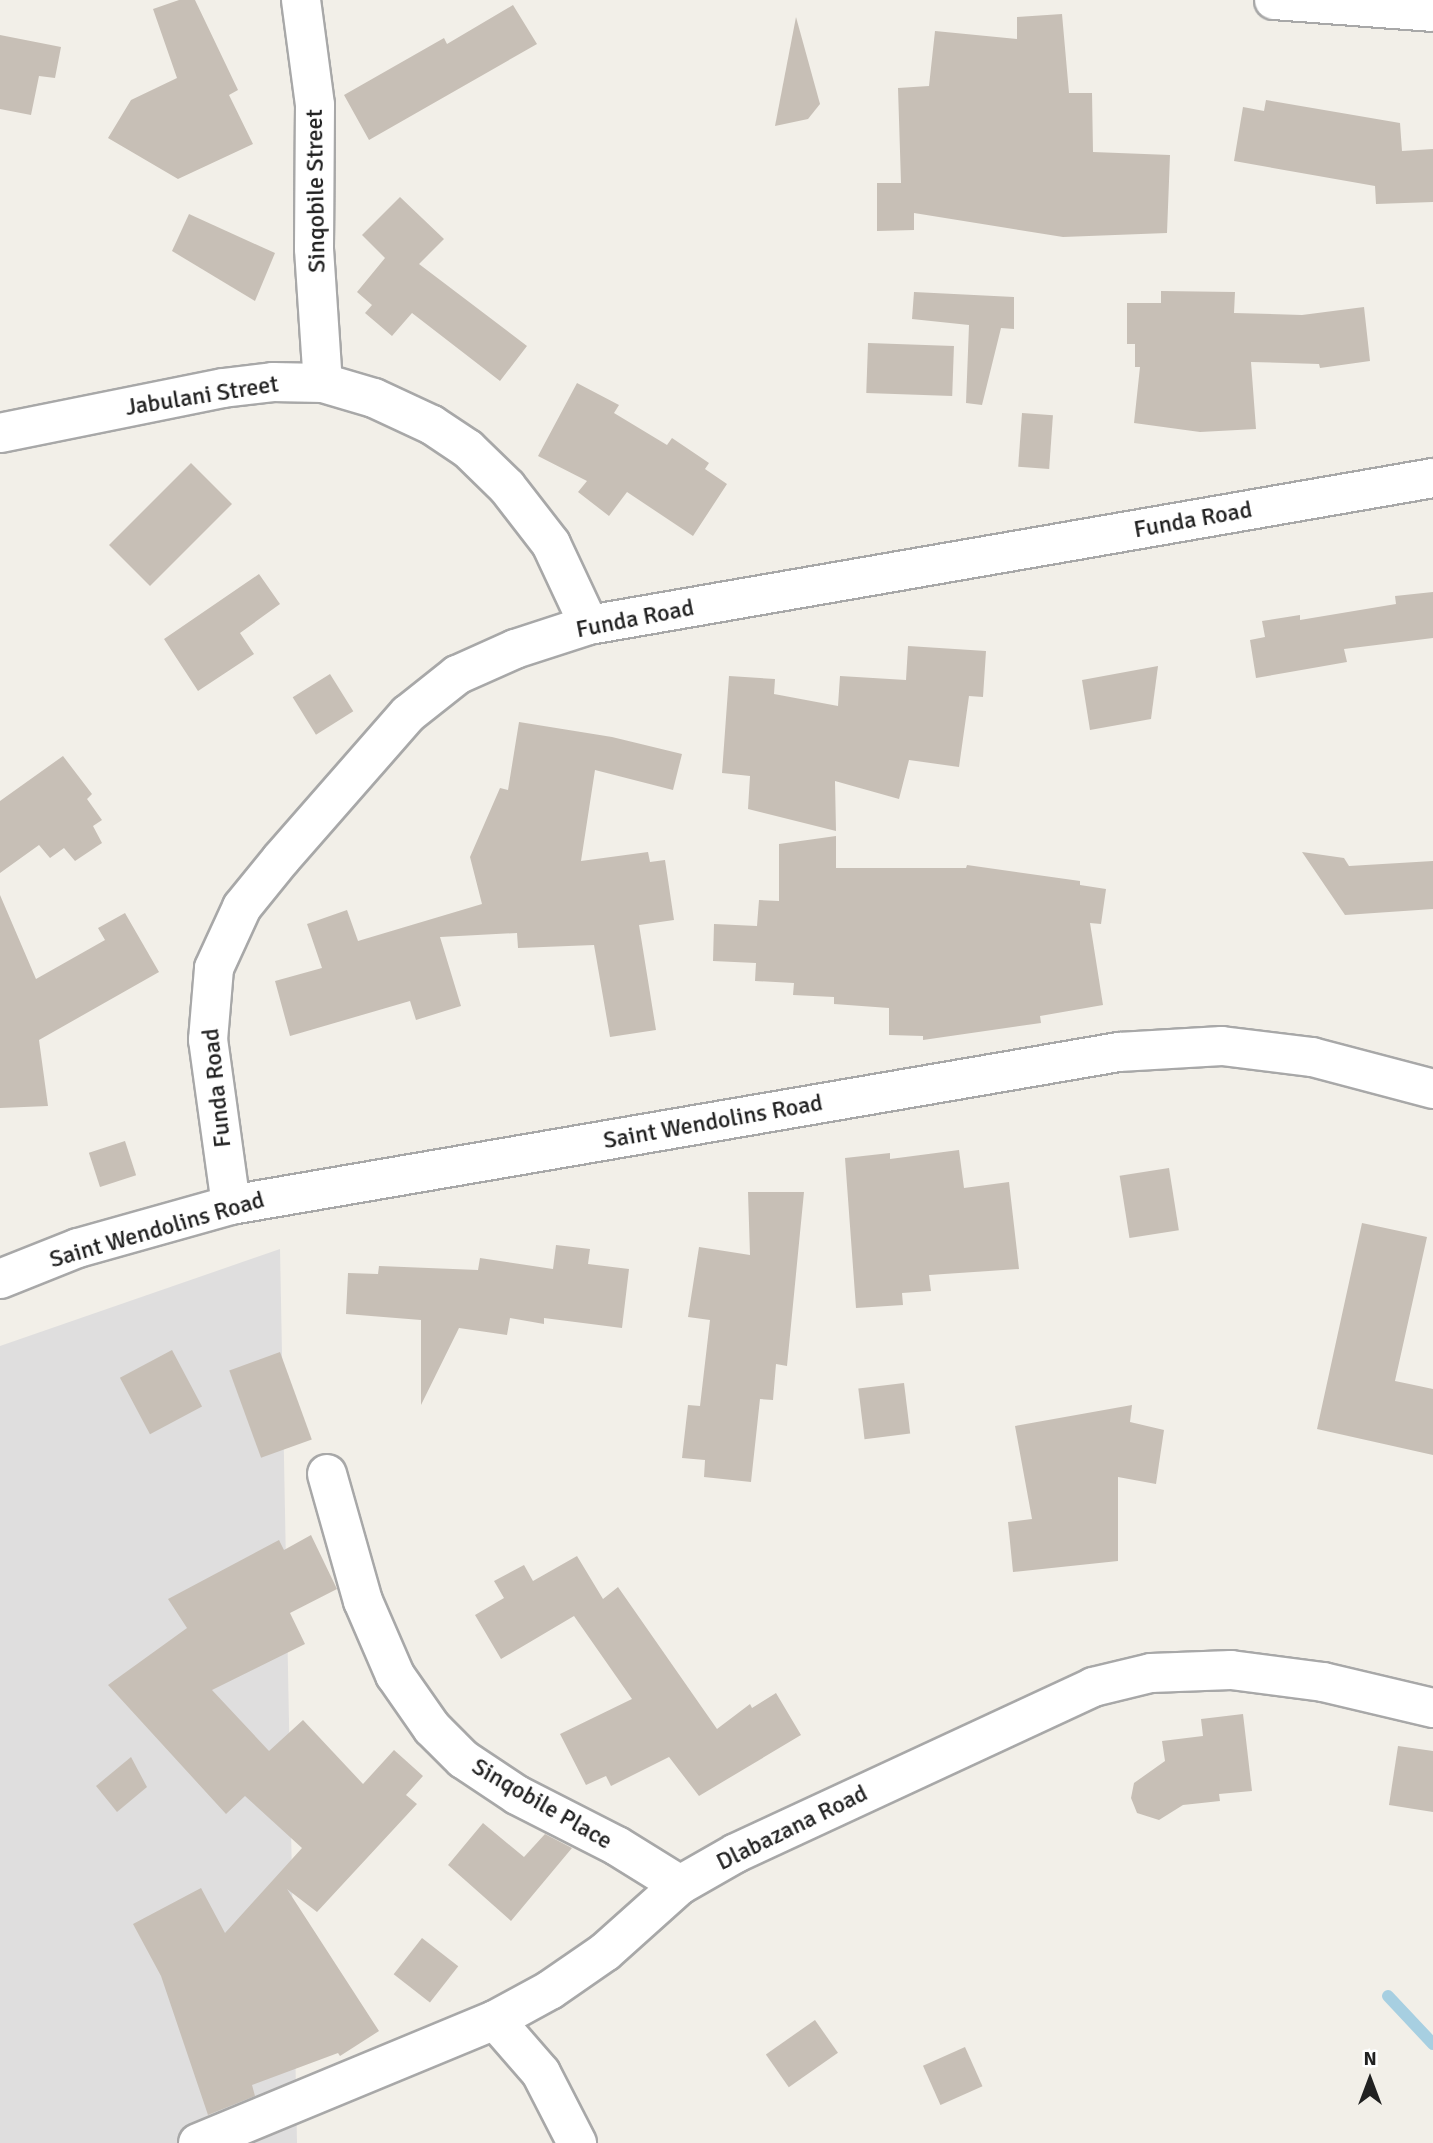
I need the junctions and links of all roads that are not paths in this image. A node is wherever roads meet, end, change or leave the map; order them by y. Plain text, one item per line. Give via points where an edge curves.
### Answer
1 (301, 0) edge
2 (1274, 0) edge
3 (1433, 12) edge
4 (323, 383) junction
5 (0, 433) edge
6 (1433, 478) edge
7 (589, 625) junction
8 (1433, 1089) edge
9 (231, 1205) junction
10 (0, 1279) edge
11 (327, 1474) dead end
12 (1433, 1708) edge
13 (680, 1885) junction
14 (495, 2020) junction
15 (198, 2143) edge
16 (577, 2143) edge

1 - 4 street, Sinqobile Street via 316,105 314,249
2 - 3 street
4 - 5 street, Jabulani Street via 223,388
4 - 7 street, Jabulani Street via 386,403 468,449 507,486 551,544
6 - 7 street, Funda Road
7 - 9 street, Funda Road via 457,675 408,714 242,907 214,968 208,1040
8 - 9 street, Saint Wendolins Road via 1312,1057 1222,1046 1119,1052
9 - 10 street, Saint Wendolins Road via 78,1248
11 - 13 street, Sinqobile Place via 363,1601 395,1675 432,1728 463,1759 517,1795 617,1846
12 - 13 street, Dlabazana Road via 1323,1682 1231,1670 1151,1673 1093,1687 736,1853
13 - 14 street, Dlabazana Road via 605,1952
14 - 15 street, Dlabazana Road
14 - 16 street via 541,2073

